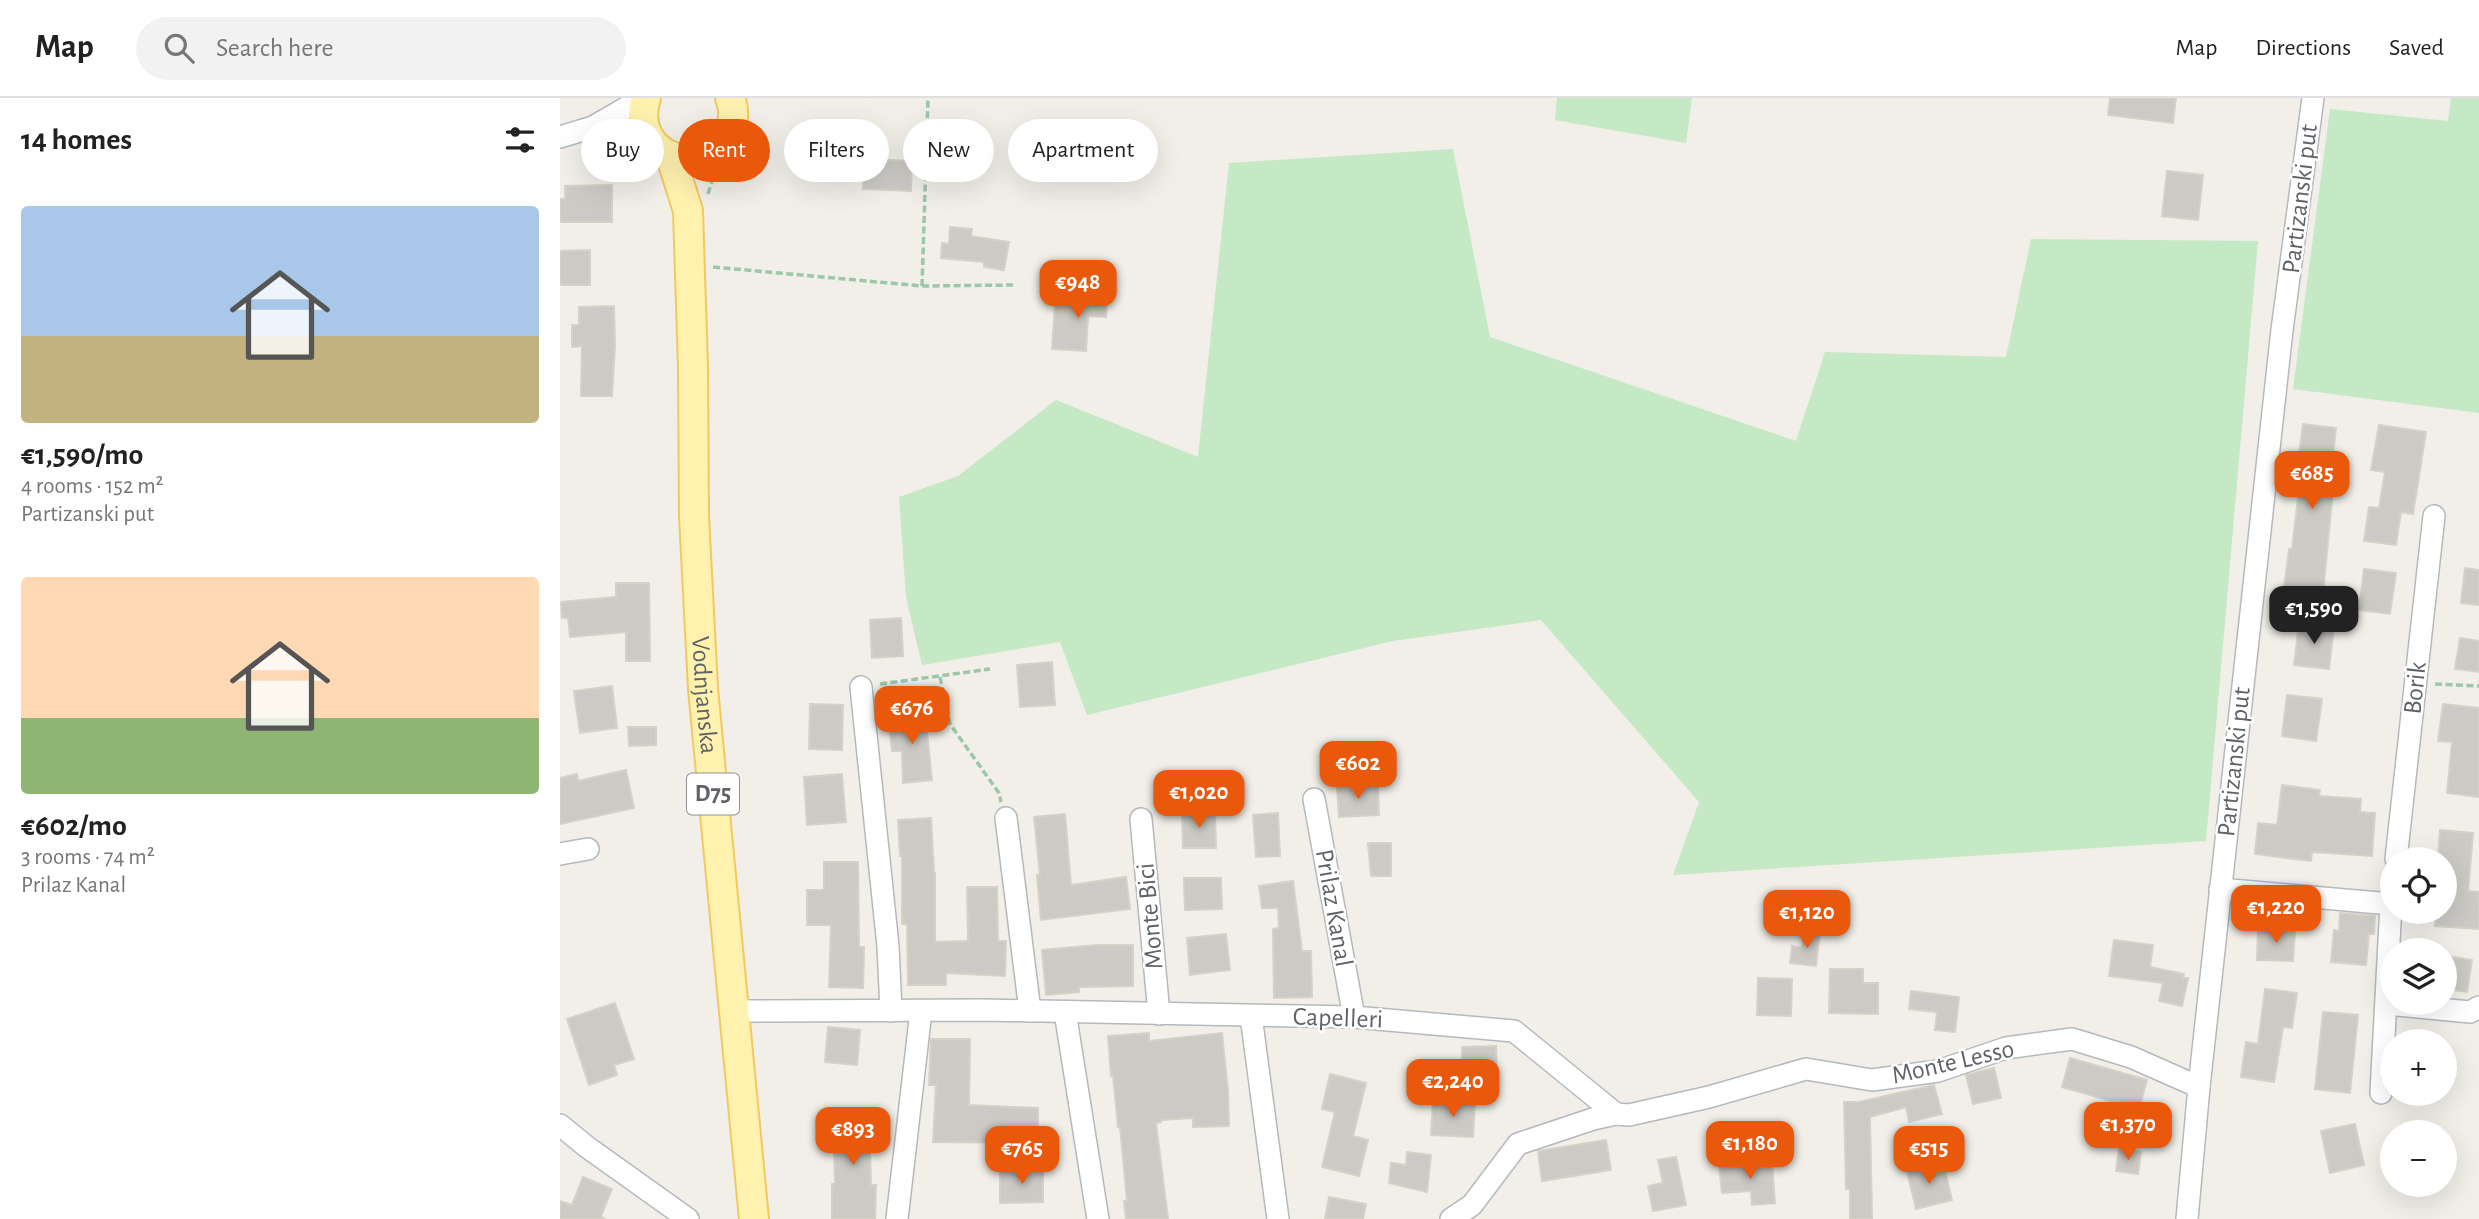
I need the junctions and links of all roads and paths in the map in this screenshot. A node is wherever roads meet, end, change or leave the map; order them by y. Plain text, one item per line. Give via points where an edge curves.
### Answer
1 (644, 98) edge
2 (730, 98) edge
3 (928, 98) edge
4 (2313, 98) edge
5 (607, 119) edge
6 (642, 119) edge
7 (733, 119) edge
8 (581, 131) edge
9 (560, 137) edge
10 (664, 154) edge
11 (671, 157) junction
12 (678, 158) edge
13 (698, 182) edge
14 (688, 211) junction
15 (690, 266) junction
16 (1016, 285) dead end
17 (922, 286) junction
18 (2434, 516) dead end
19 (990, 668) dead end
20 (940, 677) junction
21 (2416, 683) junction
22 (2479, 686) edge
23 (861, 687) joint
24 (1314, 799) dead end
25 (1006, 818) joint
26 (1141, 819) dead end
27 (2397, 847) edge
28 (588, 849) dead end
29 (560, 854) edge
30 (2220, 889) junction
31 (2380, 896) edge
32 (2479, 1007) edge
33 (733, 1011) junction
34 (891, 1011) junction
35 (921, 1011) junction
36 (1030, 1011) junction
37 (2457, 1011) edge
38 (1065, 1012) junction
39 (1159, 1014) junction
40 (1251, 1016) junction
41 (1354, 1017) junction
42 (2199, 1087) junction
43 (1616, 1114) junction
44 (560, 1125) edge
45 (688, 1219) edge
46 (754, 1219) edge
47 (897, 1219) edge
48 (1098, 1219) edge
49 (1278, 1219) edge
50 (1451, 1219) edge
51 (2187, 1219) edge

1 - 5 street
1 - 6 main road
2 - 7 main road, Vodnjanska / D75
3 - 17 path
4 - 30 street, Partizanski put via 2282,330
8 - 9 street
10 - 11 main road
11 - 12 main road
11 - 14 main road, Vodnjanska / D75
13 - 14 main road, Vodnjanska / D75
14 - 15 main road, Vodnjanska / D75
15 - 17 path
15 - 33 main road, Vodnjanska / D75 via 694,516 703,689
16 - 17 path
18 - 21 street, Borik
19 - 20 path
20 - 23 path
20 - 25 path via 950,724 999,793
21 - 22 path
21 - 27 street, Borik
23 - 34 street
24 - 41 street, Prilaz Kanal
25 - 36 street
26 - 39 street, Monte Bici
28 - 29 street
30 - 31 street
30 - 42 street, Partizanski put
32 - 37 street
33 - 34 street, Capelleri
33 - 46 main road, Vodnjanska / D75
34 - 35 street, Capelleri
35 - 36 street, Capelleri
35 - 47 street
36 - 38 street, Capelleri
38 - 39 street, Capelleri
38 - 48 street
39 - 40 street, Capelleri
40 - 41 street, Capelleri
40 - 49 street
41 - 43 street, Capelleri via 1514,1031
42 - 43 street, Monte Lesso via 2072,1039 2006,1048 1938,1071 1872,1080 1806,1069 1709,1097
42 - 51 street, Partizanski put
43 - 50 street, Monte Lesso via 1518,1144 1472,1205
44 - 45 street

